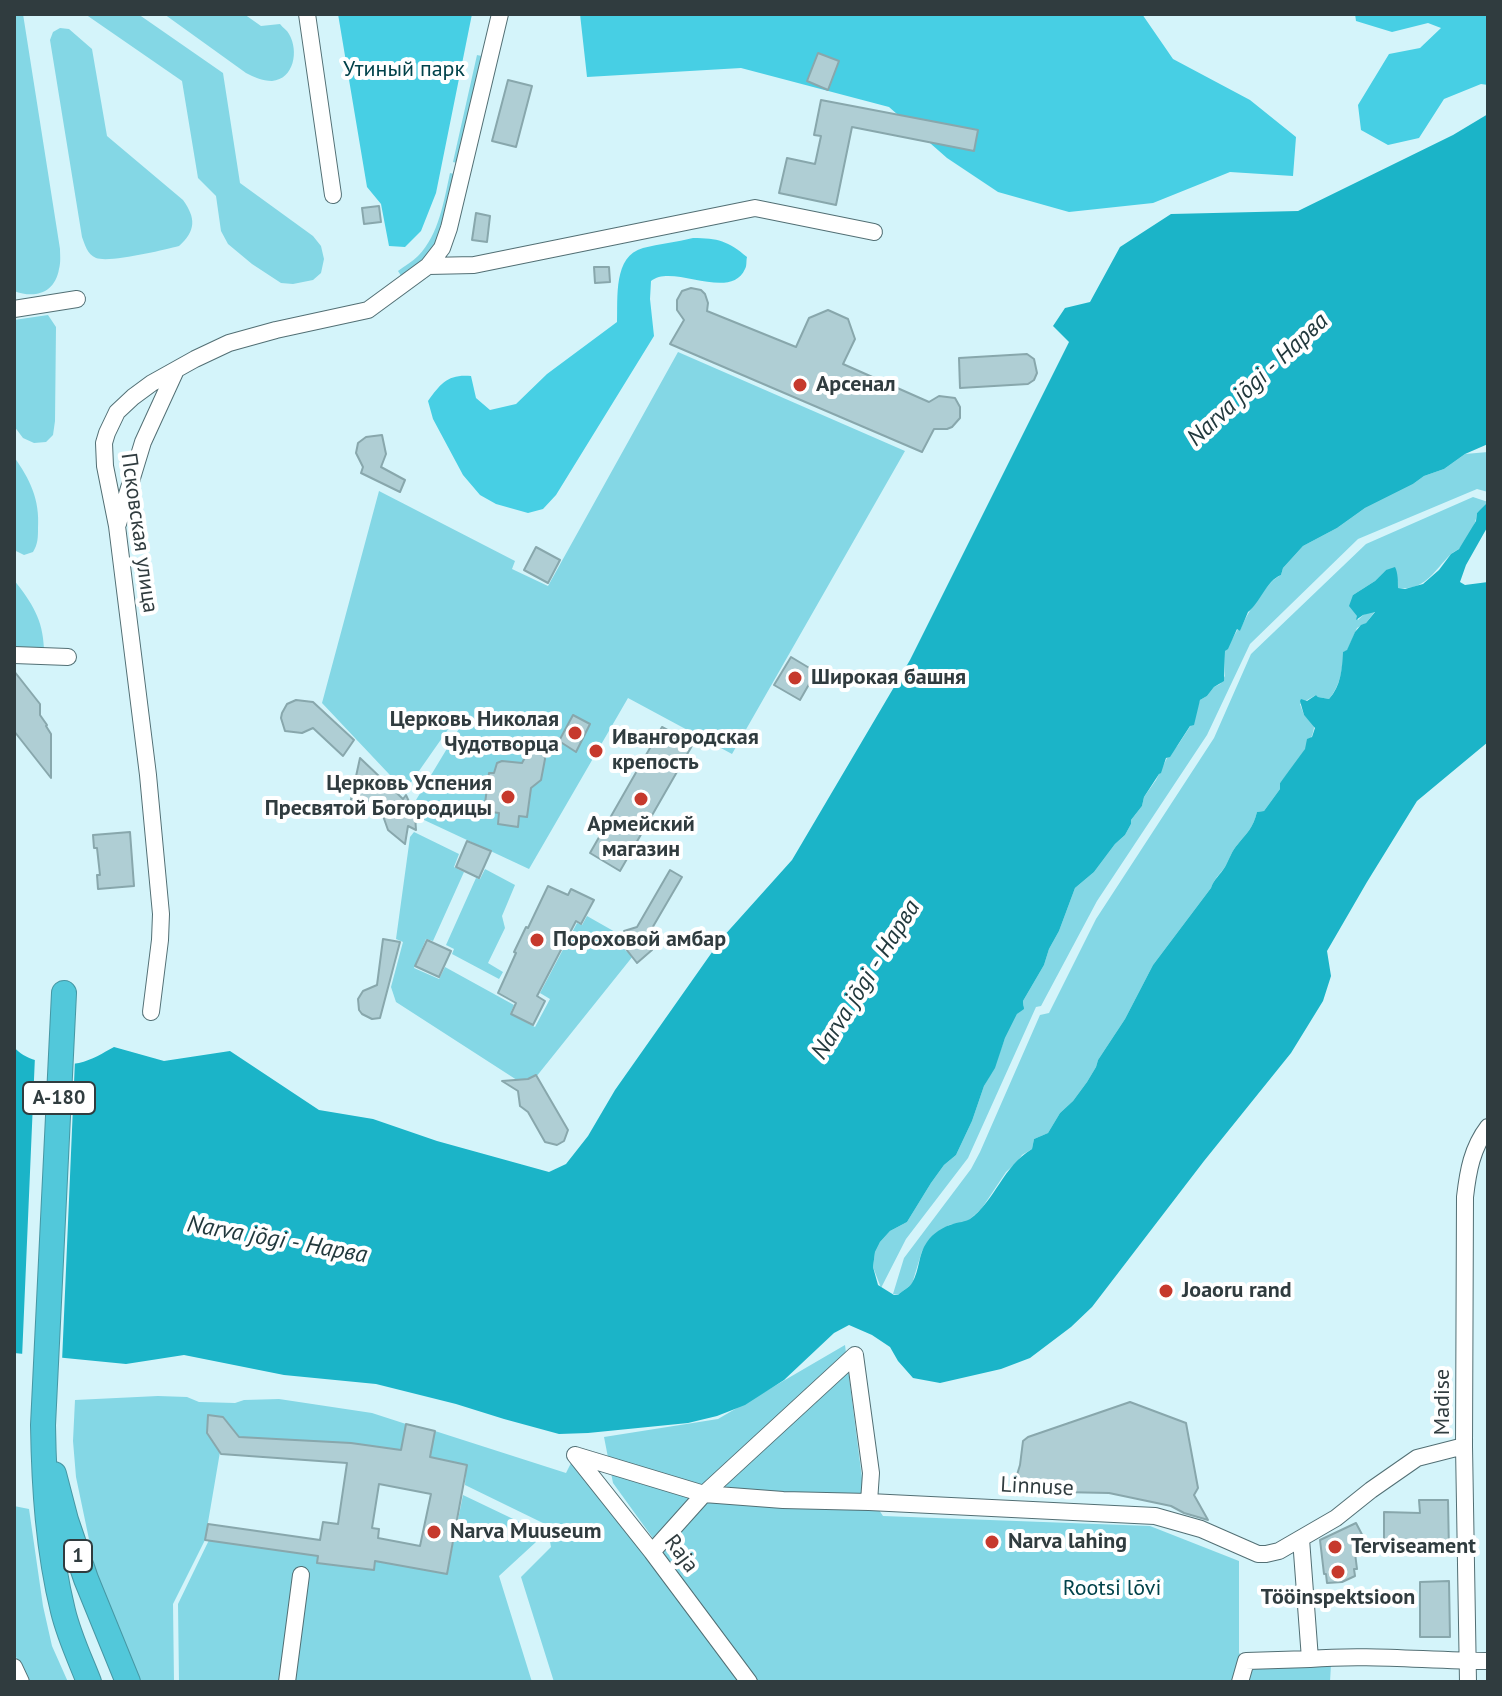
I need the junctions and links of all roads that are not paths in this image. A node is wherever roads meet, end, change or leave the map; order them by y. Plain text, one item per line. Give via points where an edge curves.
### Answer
1 (307, 14) edge
2 (500, 14) edge
3 (333, 195) dead end
4 (874, 232) dead end
5 (428, 266) junction
6 (77, 299) dead end
7 (14, 309) edge
8 (176, 368) junction
9 (117, 526) junction
10 (14, 655) edge
11 (68, 657) dead end
12 (64, 993) dead end
13 (151, 1012) dead end
14 (1488, 1127) edge
15 (43, 1425) junction
16 (1464, 1446) junction
17 (575, 1455) joint
18 (704, 1494) junction
19 (869, 1502) junction
20 (1301, 1539) junction
21 (652, 1552) junction
22 (55, 1575) junction
23 (301, 1575) dead end
24 (1310, 1659) junction
25 (1468, 1661) junction
26 (1488, 1661) edge
27 (14, 1667) edge
28 (21, 1682) edge
29 (89, 1682) edge
30 (105, 1682) edge
31 (128, 1682) edge
32 (287, 1682) edge
33 (749, 1682) edge
34 (1240, 1682) edge
35 (1468, 1682) edge

1 - 3 street
2 - 5 street, Псковская улица via 449,228
4 - 5 street via 755,208 474,265
5 - 8 street, Псковская улица via 368,310 229,343
6 - 7 street
8 - 9 street via 143,442
8 - 9 street, Псковская улица via 117,412 107,433 105,466
9 - 13 street, Псковская улица via 161,914
10 - 11 street
12 - 15 highway, А-180
14 - 16 street, Madise via 1469,1165 1465,1197
15 - 22 highway, 1 via 44,1488
15 - 31 highway, 1 via 66,1520
16 - 20 street, Linnuse via 1417,1458
16 - 25 street, Madise
17 - 18 street, Linnuse
17 - 21 street, Raja
18 - 19 street, Linnuse
18 - 19 street via 855,1355 871,1473
18 - 21 street
19 - 20 street, Linnuse via 1144,1514 1201,1529 1258,1554
20 - 24 street
21 - 33 street, Raja
22 - 29 highway
22 - 30 highway, 1
23 - 32 street
24 - 25 street
24 - 34 street via 1246,1661
25 - 26 street
25 - 35 street, Madise
27 - 28 street

